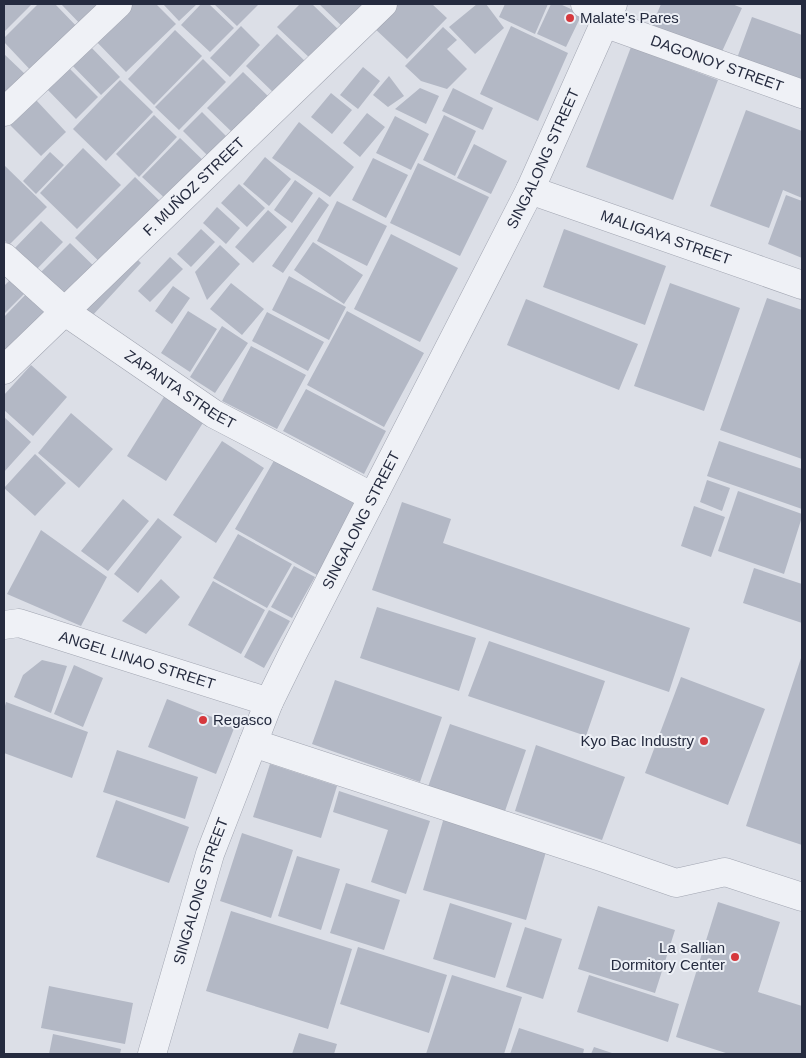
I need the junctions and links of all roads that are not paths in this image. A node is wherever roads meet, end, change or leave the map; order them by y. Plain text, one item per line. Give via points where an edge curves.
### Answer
1 (118, 4) edge
2 (383, 4) edge
3 (602, 11) edge
4 (802, 94) edge
5 (4, 112) edge
6 (530, 190) junction
7 (4, 257) edge
8 (802, 285) edge
9 (64, 311) junction
10 (4, 370) edge
11 (373, 497) junction
12 (4, 624) edge
13 (269, 702) junction
14 (253, 742) junction
15 (802, 897) edge
16 (152, 1054) edge

1 - 5 street
2 - 9 street, F. MUÑOZ STREET
3 - 4 street, DAGONOY STREET
3 - 6 street, SINGALONG STREET
6 - 8 street, MALIGAYA STREET
6 - 11 street, SINGALONG STREET
7 - 9 street, ZAPANTA STREET
9 - 10 street, F. MUÑOZ STREET
9 - 11 street, ZAPANTA STREET via 214,414
11 - 13 street, SINGALONG STREET
12 - 13 street, ANGEL LINAO STREET via 19,623
13 - 14 street, SINGALONG STREET
14 - 15 street via 676,883 725,872
14 - 16 street, SINGALONG STREET via 210,854

